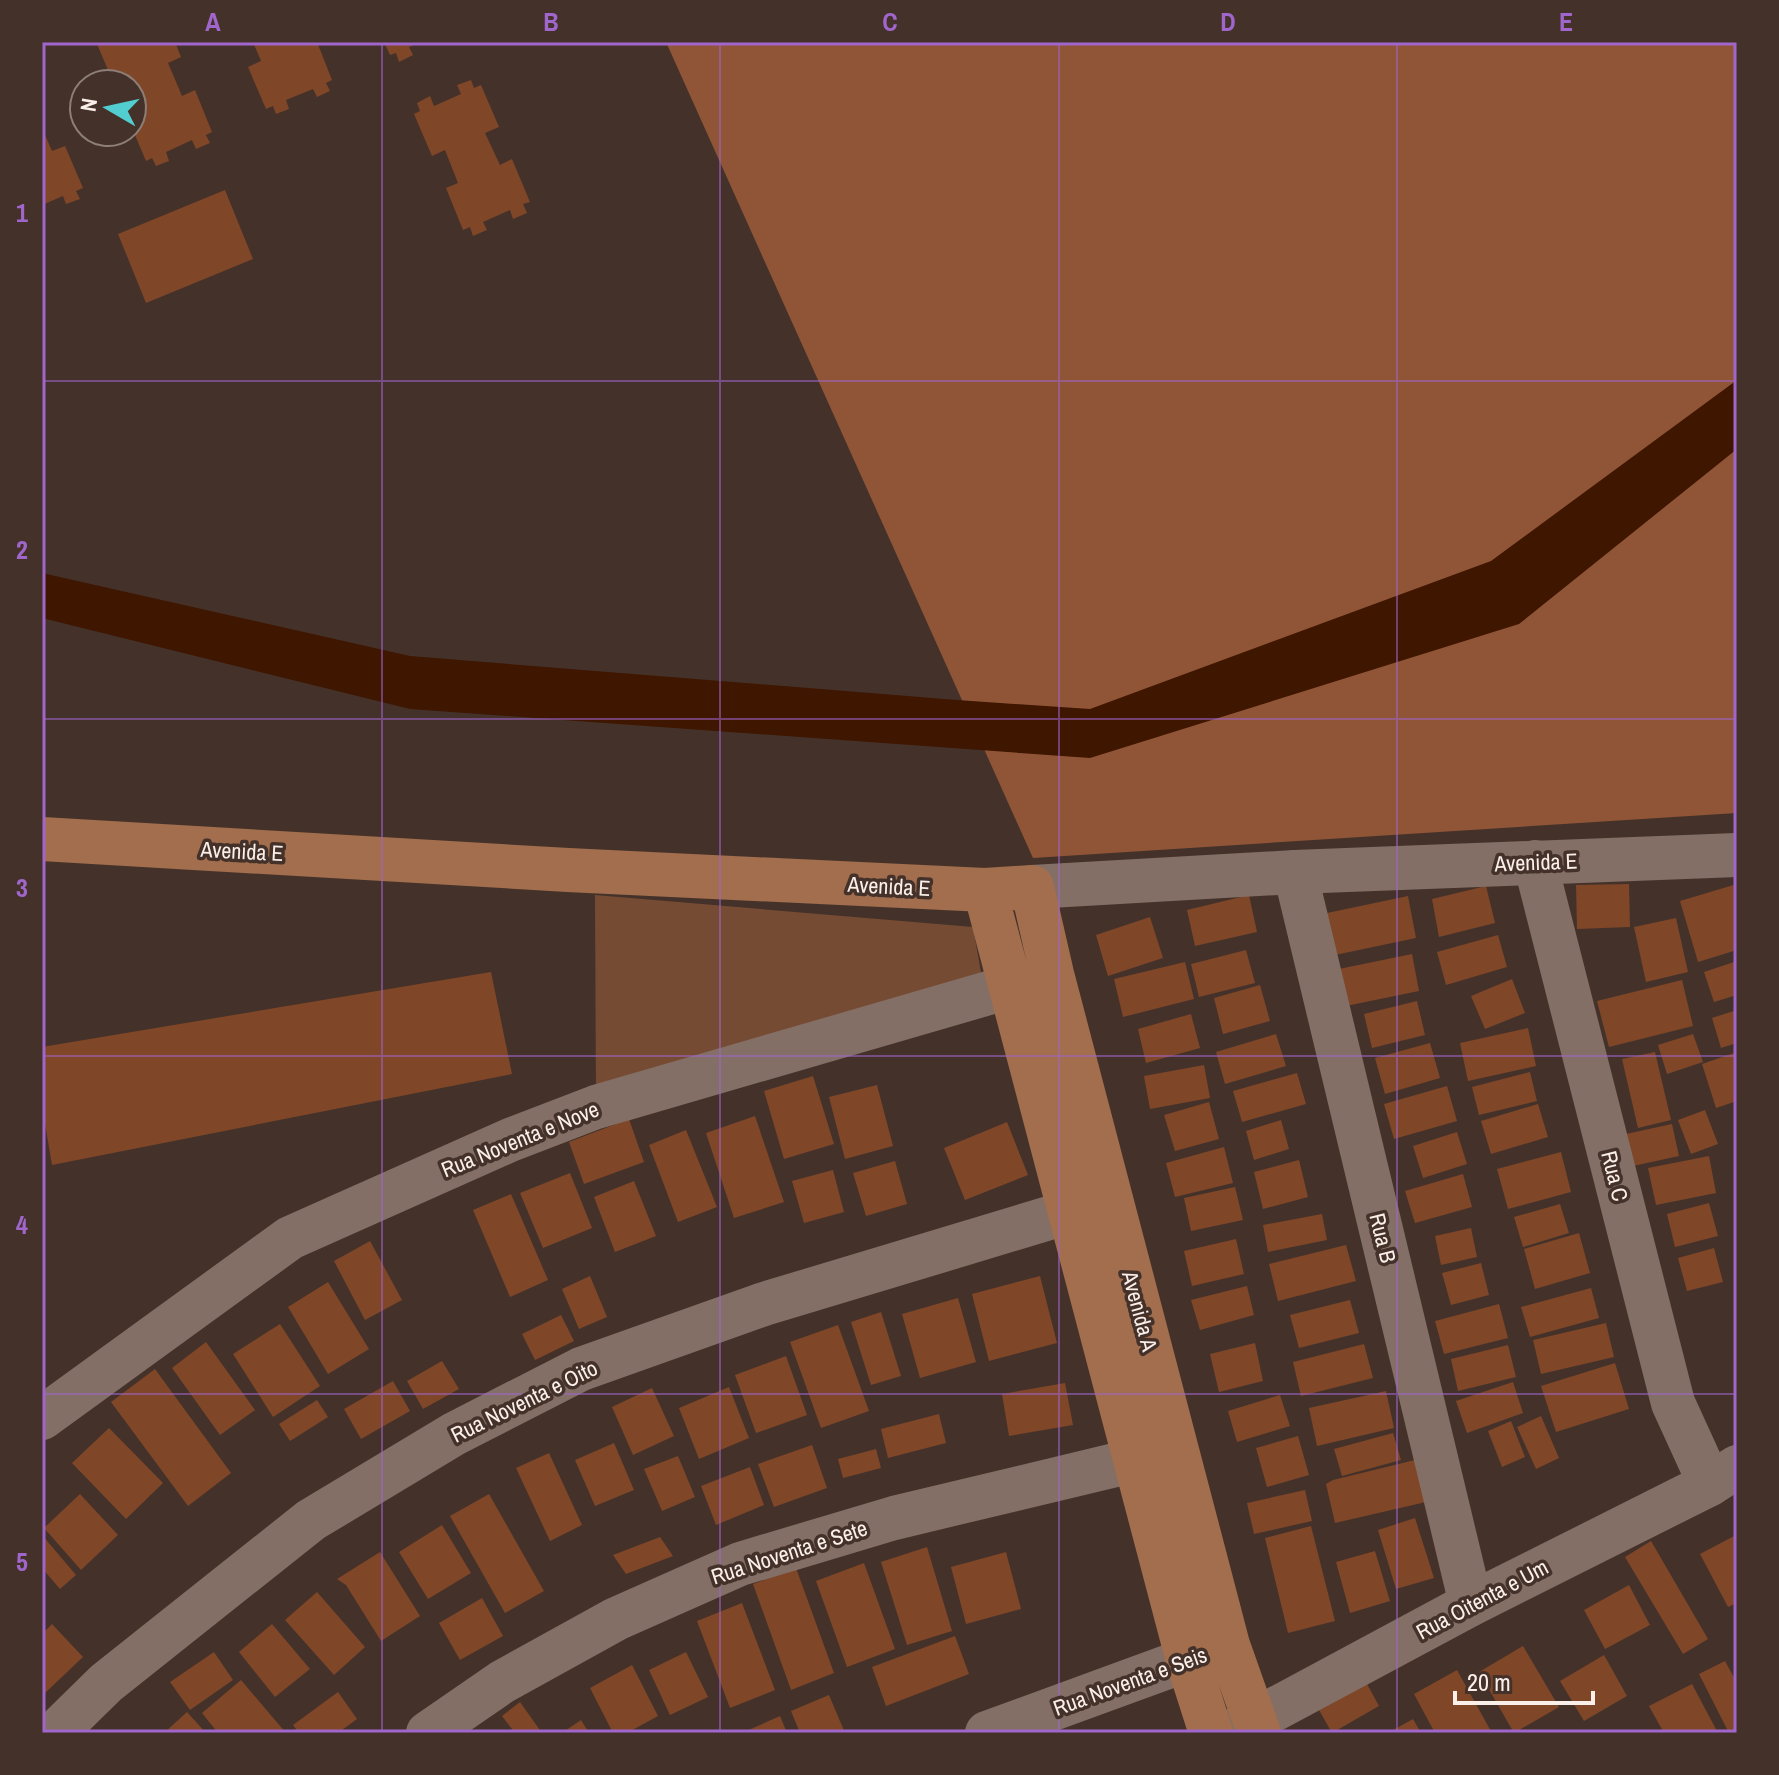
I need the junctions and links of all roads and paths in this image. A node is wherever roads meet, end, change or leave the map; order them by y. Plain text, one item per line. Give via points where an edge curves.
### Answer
1 (42, 839) edge
2 (1737, 855) edge
3 (1535, 862) junction
4 (1295, 872) junction
5 (1032, 887) junction
6 (985, 890) junction
7 (1052, 974) junction
8 (1011, 987) junction
9 (1069, 1212) junction
10 (42, 1418) edge
11 (1136, 1460) junction
12 (1724, 1475) edge
13 (1471, 1604) junction
14 (1228, 1645) junction
15 (1188, 1661) junction
16 (1247, 1729) edge
17 (55, 1733) edge
18 (428, 1733) edge
19 (987, 1733) edge
20 (1211, 1733) edge

1 - 6 main road, Avenida E
2 - 3 street, Avenida E
3 - 4 street, Avenida E
3 - 12 street, Rua C via 1673,1403
4 - 5 street, Avenida E
4 - 13 street, Rua B
5 - 6 main road, Avenida E
5 - 7 main road, Avenida A
6 - 8 main road, Avenida A
7 - 8 street, Rua Noventa e Nove
7 - 14 main road, Avenida A
8 - 9 main road, Avenida A
8 - 10 street, Rua Noventa e Nove via 596,1107 510,1140 290,1238
9 - 11 main road, Avenida A
9 - 17 street, Rua Noventa e Oito via 764,1304 581,1369 468,1427 311,1520 106,1683
11 - 15 main road, Avenida A
11 - 18 street, Rua Noventa e Sete via 894,1518 740,1564 616,1619 502,1682
12 - 13 street, Rua Oitenta e Um
13 - 16 street, Rua Oitenta e Um
14 - 15 street, Rua Noventa e Seis
14 - 16 main road, Avenida A
15 - 19 street, Rua Noventa e Seis
15 - 20 main road, Avenida A

